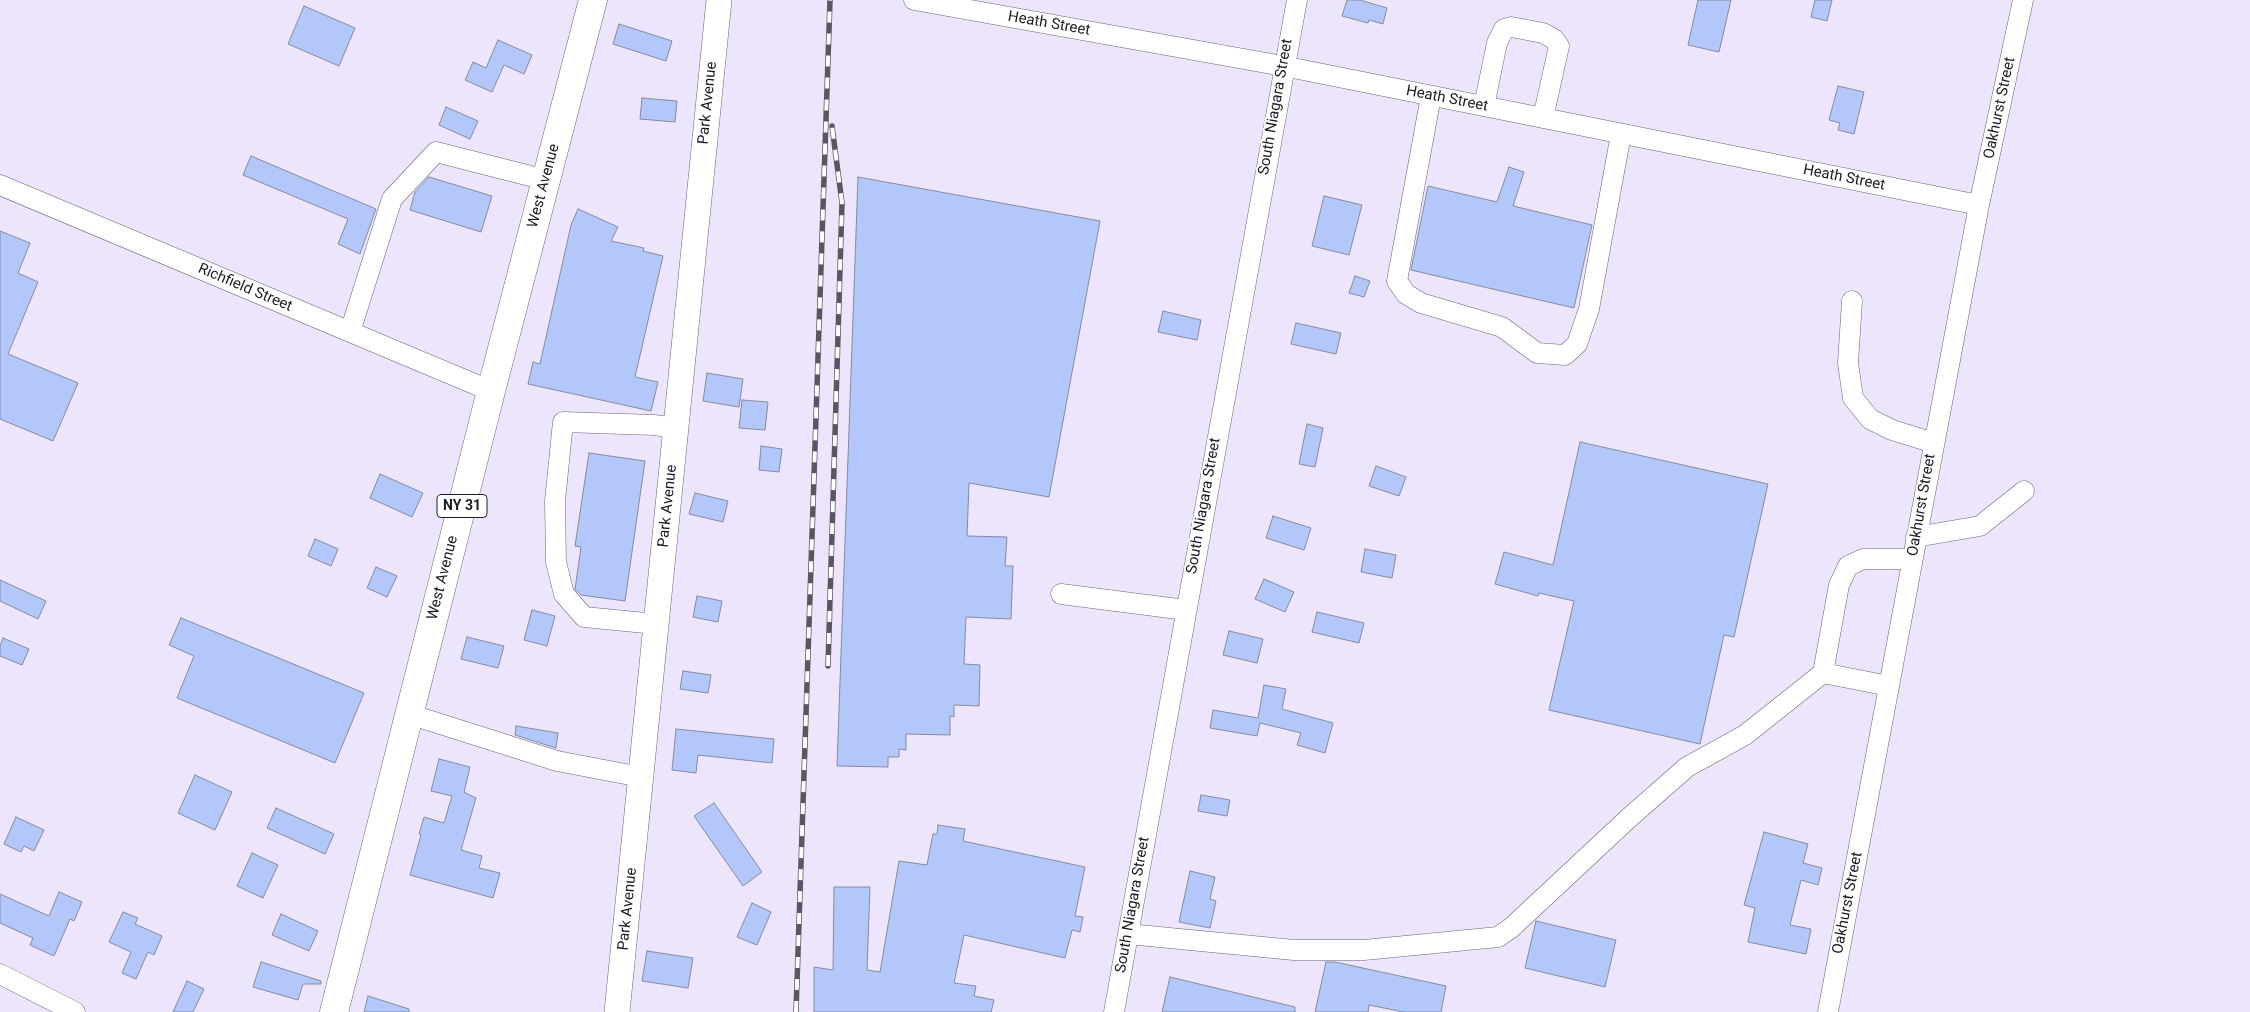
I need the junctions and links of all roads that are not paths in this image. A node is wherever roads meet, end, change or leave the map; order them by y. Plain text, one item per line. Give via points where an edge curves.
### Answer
1 (593, 0) edge
2 (719, 0) edge
3 (914, 0) edge
4 (1297, 0) edge
5 (2023, 0) edge
6 (1283, 66) junction
7 (1431, 96) junction
8 (1484, 106) junction
9 (1543, 118) junction
10 (1621, 134) junction
11 (546, 180) junction
12 (0, 186) edge
13 (1979, 205) junction
14 (1852, 301) dead end
15 (350, 332) junction
16 (491, 391) junction
17 (676, 428) junction
18 (1934, 443) junction
19 (2024, 491) dead end
20 (1916, 537) junction
21 (1912, 559) junction
22 (1061, 594) dead end
23 (1186, 610) junction
24 (656, 624) junction
25 (1823, 673) junction
26 (1888, 686) junction
27 (409, 714) junction
28 (641, 777) junction
29 (1128, 934) junction
30 (0, 974) edge
31 (74, 1012) edge
32 (334, 1012) edge
33 (617, 1012) edge
34 (1114, 1012) edge
35 (1828, 1012) edge

1 - 11 highway, West Avenue / NY 31
2 - 17 main road, Park Avenue
3 - 6 street, Heath Street
4 - 6 street, South Niagara Street
5 - 13 street, Oakhurst Street
6 - 7 street, Heath Street
6 - 23 street, South Niagara Street
7 - 8 street, Heath Street
7 - 10 street via 1397,281 1406,294 1421,303 1502,327 1537,353 1565,355 1577,344 1589,309
8 - 9 street, Heath Street
8 - 9 street via 1497,43 1504,29 1512,27 1543,33 1554,38 1559,46
9 - 10 street, Heath Street
10 - 13 street, Heath Street
11 - 15 street via 436,152 392,199
11 - 16 highway, West Avenue / NY 31
12 - 15 street, Richfield Street
13 - 18 street, Oakhurst Street
14 - 18 street via 1848,363 1853,398 1870,419 1892,430
15 - 16 street, Richfield Street
16 - 27 highway, West Avenue / NY 31
17 - 24 main road, Park Avenue
17 - 24 street via 563,422 555,501 556,562 564,594 584,617
18 - 20 street, Oakhurst Street
19 - 20 street via 1980,526
20 - 21 street, Oakhurst Street
21 - 25 street via 1863,559 1848,566 1839,585
21 - 26 street, Oakhurst Street
22 - 23 street
23 - 29 street, South Niagara Street
24 - 28 main road, Park Avenue
25 - 26 street
25 - 29 street via 1745,735 1687,768 1498,937 1364,950 1294,950
26 - 35 street, Oakhurst Street
27 - 28 street via 557,761
27 - 32 highway, West Avenue / NY 31
28 - 33 main road, Park Avenue
29 - 34 street, South Niagara Street
30 - 31 street

